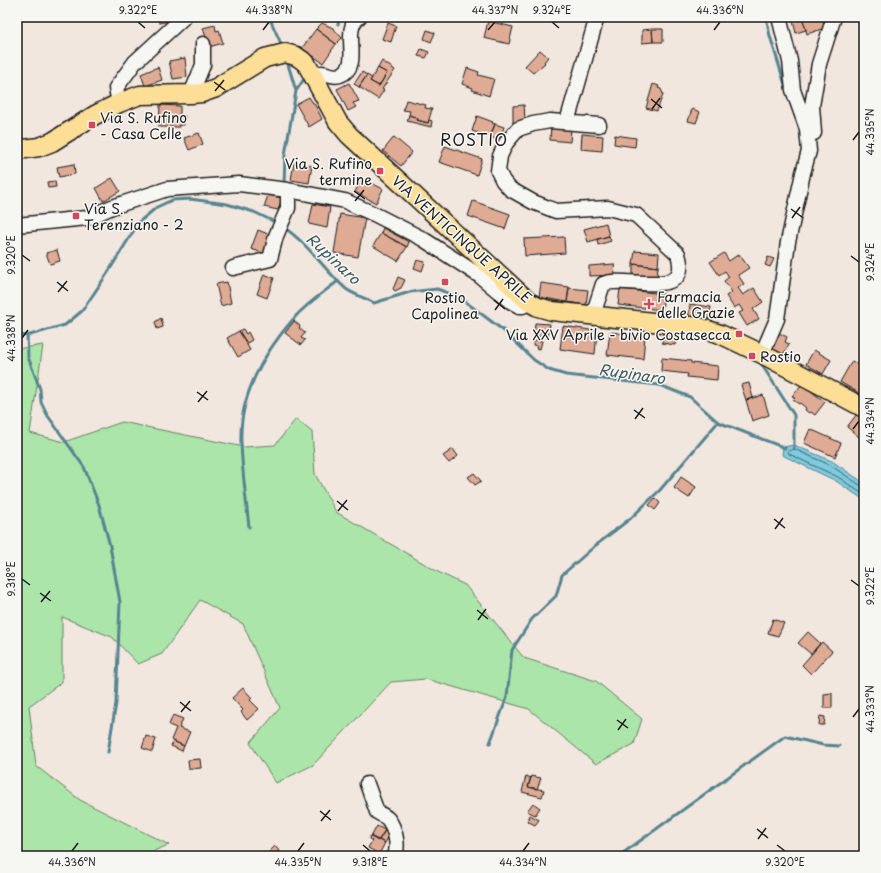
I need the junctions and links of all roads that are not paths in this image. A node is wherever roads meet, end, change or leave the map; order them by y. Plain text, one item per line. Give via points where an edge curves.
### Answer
1 (184, 17) edge
2 (359, 17) edge
3 (597, 17) edge
4 (779, 17) edge
5 (834, 17) edge
6 (203, 44) dead end
7 (313, 74) junction
8 (191, 94) junction
9 (120, 102) junction
10 (567, 122) junction
11 (599, 126) dead end
12 (17, 148) edge
13 (809, 151) junction
14 (288, 190) junction
15 (17, 225) edge
16 (233, 268) dead end
17 (529, 302) junction
18 (593, 315) junction
19 (762, 354) junction
20 (864, 408) edge
21 (367, 784) dead end
22 (395, 856) edge

1 - 9 street via 135,62 116,88
2 - 7 street via 352,29 352,62 347,70 340,75 332,76 324,73
3 - 10 street
4 - 13 street via 790,61 793,90 807,129
5 - 13 street via 819,64 812,106 814,142
6 - 8 street via 203,66
7 - 8 main road, VIA VENTICINQUE APRILE via 296,56 285,53 265,58 216,88
7 - 17 main road, VIA VENTICINQUE APRILE via 338,122 349,135
8 - 9 main road via 140,95
9 - 12 main road via 45,144 32,148
10 - 11 street
10 - 18 street via 550,121 518,129 506,142 500,156 498,171 503,181 510,189 556,211 608,208 636,215 678,254 680,263 680,272 661,284 613,281 603,284
13 - 19 street via 788,242 777,318
14 - 15 street via 238,184 167,189 87,218
14 - 16 street via 288,208 270,259
14 - 17 street via 345,201 374,214 423,239 476,273 510,301 519,306
17 - 18 main road, VIA VENTICINQUE APRILE via 552,311
18 - 19 main road, VIA VENTICINQUE APRILE via 700,327
19 - 20 main road, VIA VENTICINQUE APRILE
21 - 22 street via 377,812 387,818 394,830 398,849

